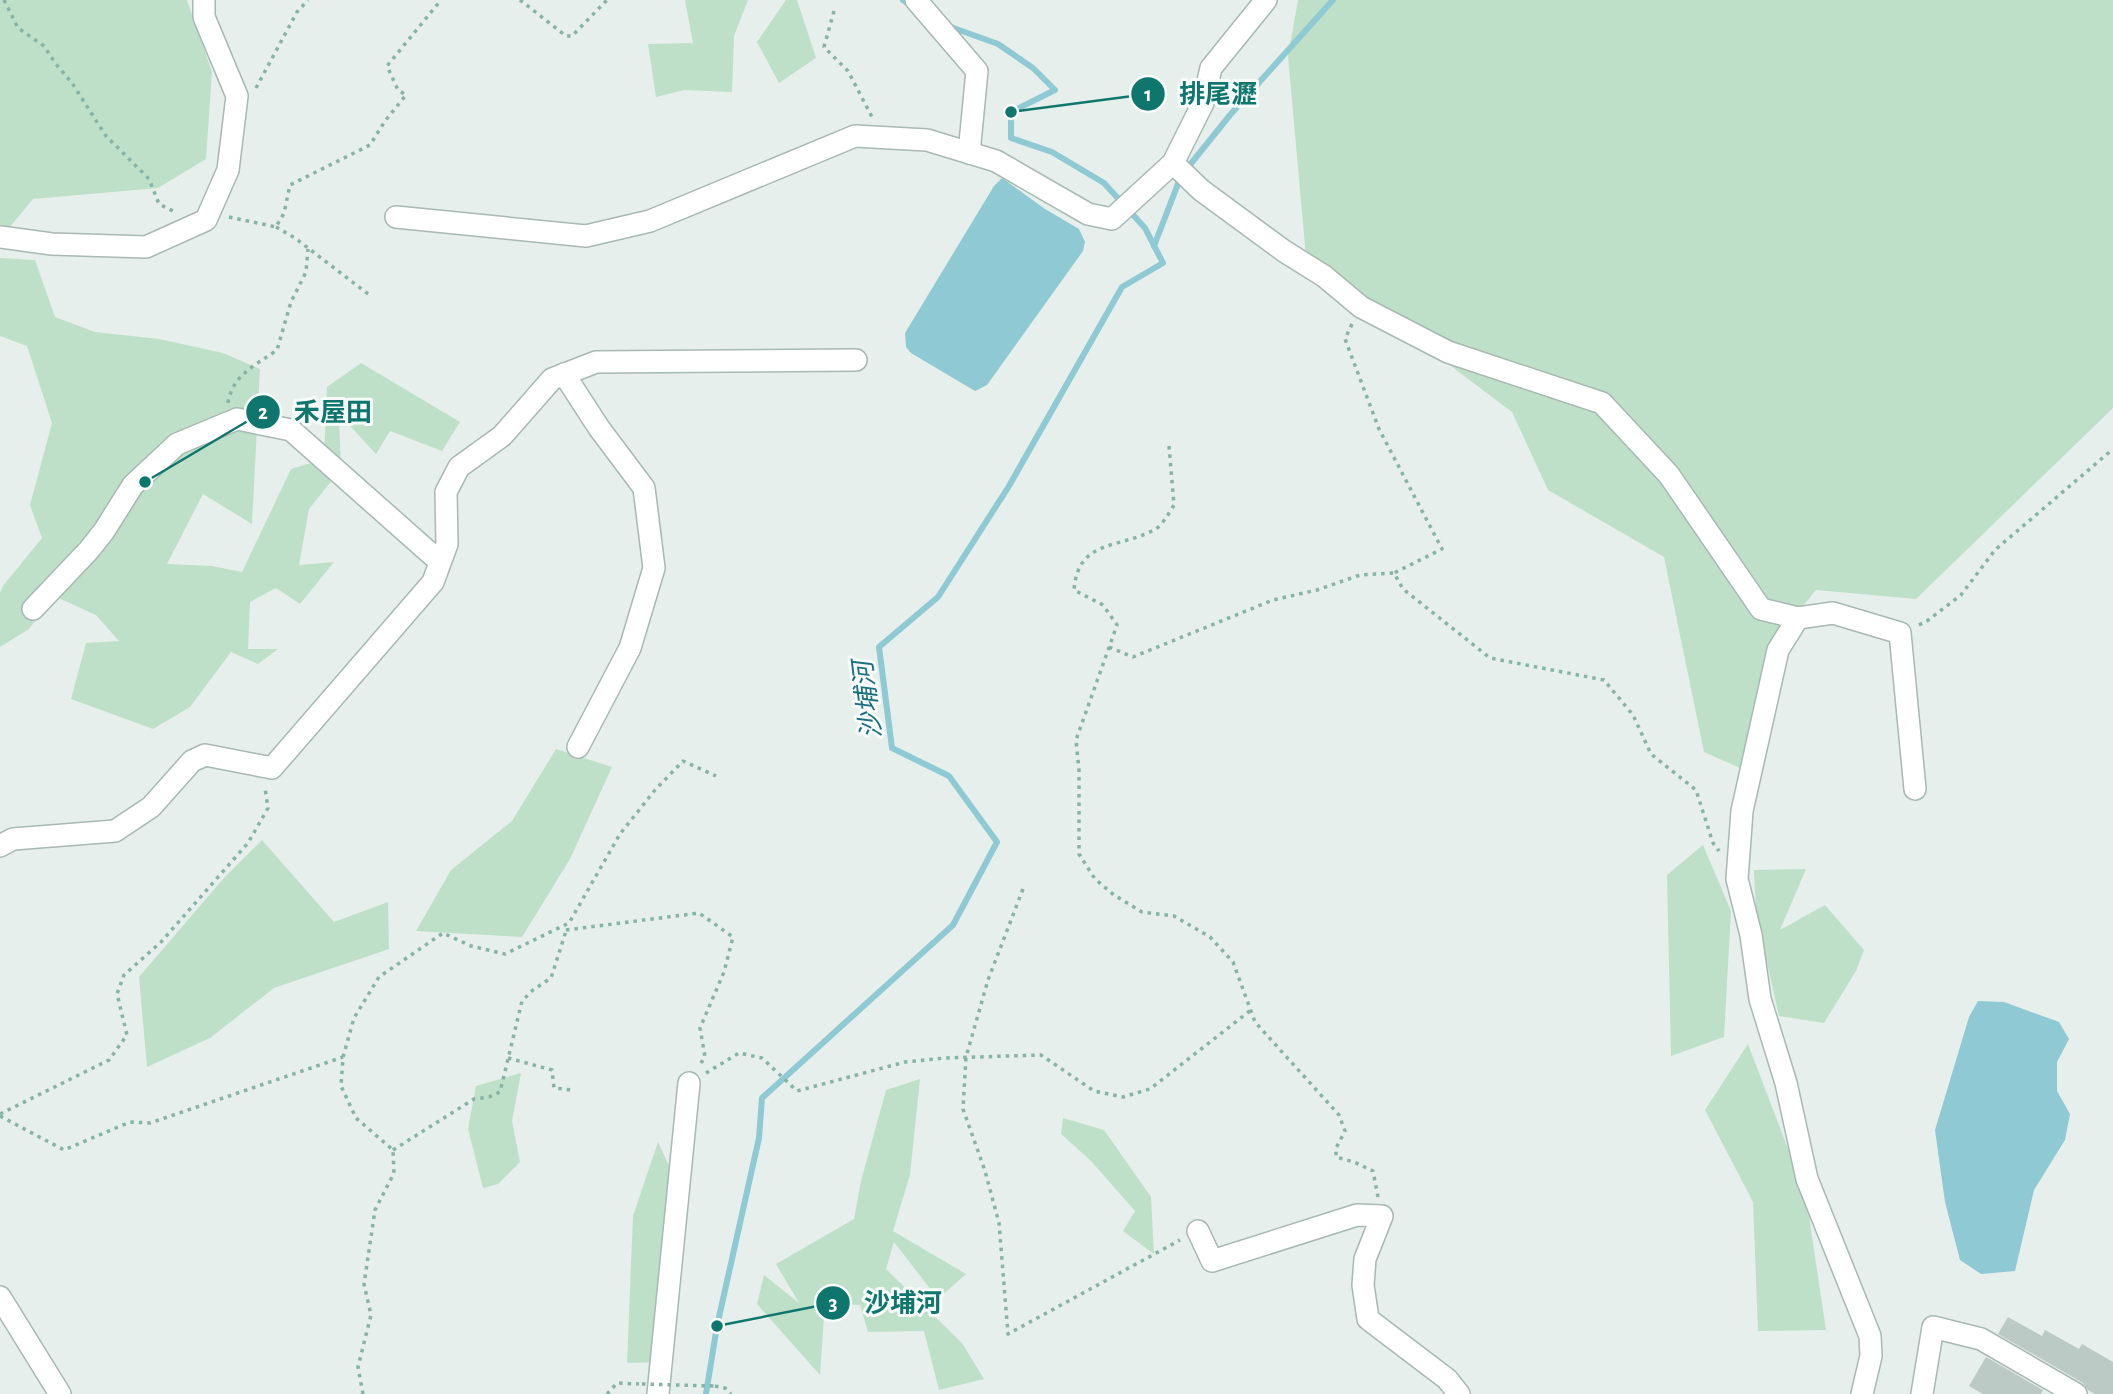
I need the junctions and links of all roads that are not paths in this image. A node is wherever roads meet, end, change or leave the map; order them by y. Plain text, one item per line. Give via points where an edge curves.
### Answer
1 (204, 0) edge
2 (916, 0) edge
3 (1266, 0) edge
4 (969, 153) junction
5 (1173, 163) junction
6 (396, 217) dead end
7 (0, 237) edge
8 (856, 360) dead end
9 (564, 374) junction
10 (440, 562) junction
11 (33, 609) dead end
12 (1798, 618) junction
13 (578, 747) dead end
14 (1915, 789) dead end
15 (0, 846) edge
16 (689, 1083) road end
17 (1198, 1231) road end
18 (0, 1297) edge
19 (650, 1389) edge
20 (60, 1394) edge
21 (1459, 1394) edge
22 (1861, 1394) edge
23 (1922, 1394) edge
24 (2076, 1394) edge

1 - 7 street via 204,18 237,96 228,170 205,217 146,247
2 - 4 street via 977,71
3 - 5 street via 1211,68 1203,103
4 - 5 street via 996,161 1088,214 1112,219
4 - 6 street via 927,140 855,136 650,221 586,236
5 - 12 street via 1361,307 1448,352 1602,403 1669,475 1760,609
8 - 9 street via 596,362
9 - 10 street via 552,379 502,436 458,467 446,492 447,544
9 - 13 street via 644,488 654,568 630,648
10 - 11 street via 291,430 237,419 177,444 133,485 89,550
10 - 15 street via 433,582 272,768 205,755 192,761 151,807 115,831 13,839
12 - 14 street via 1833,612 1900,633
12 - 22 street via 1778,650 1742,811 1738,879 1760,999 1786,1083 1807,1179 1870,1336 1871,1356
16 - 19 street
17 - 21 street via 1212,1261 1357,1215 1382,1216 1365,1259 1368,1320 1447,1379
18 - 20 street
23 - 24 street via 1933,1326 1981,1339

